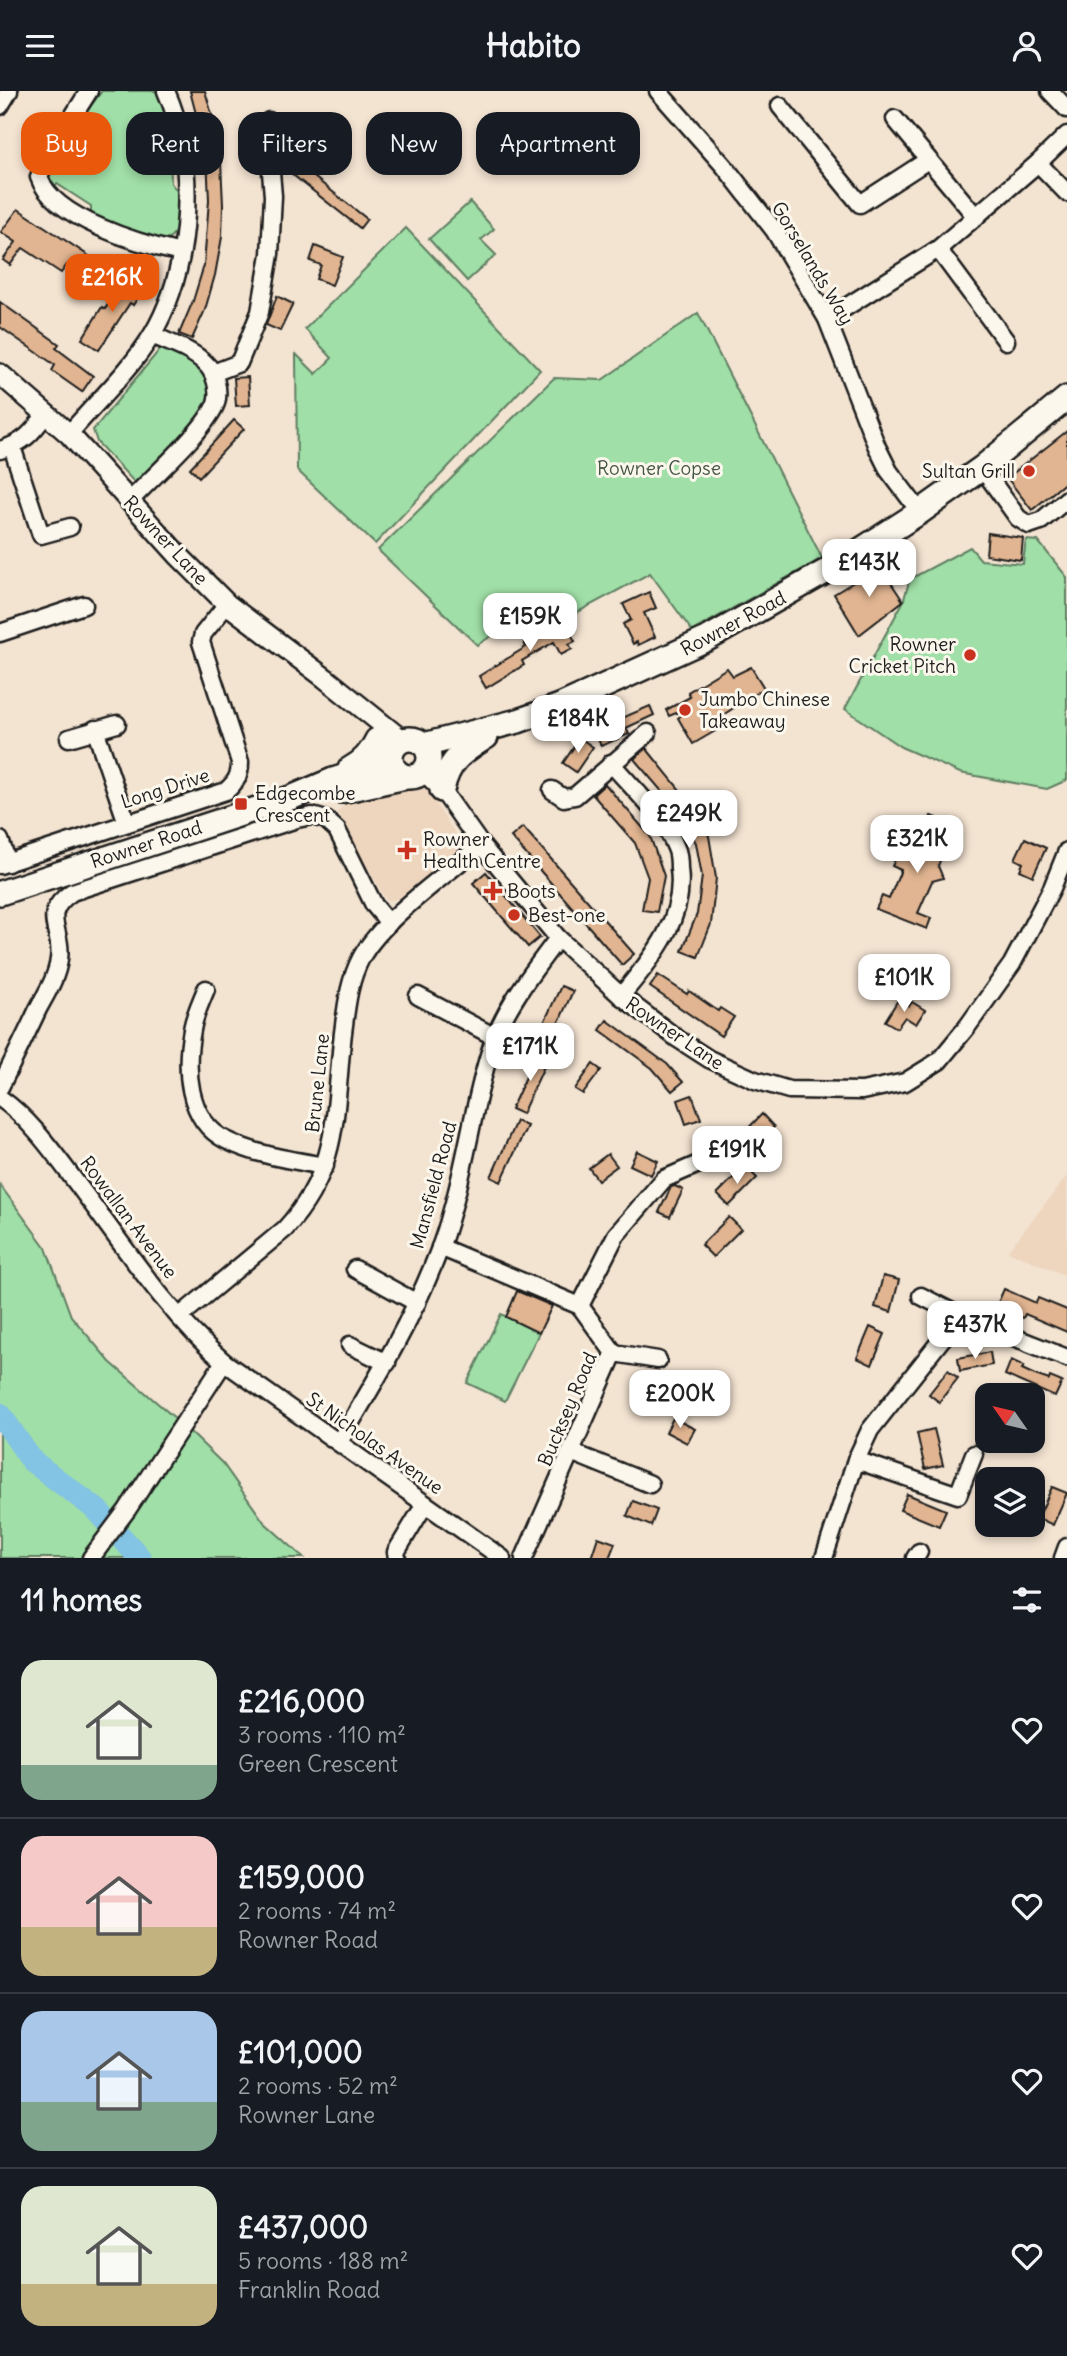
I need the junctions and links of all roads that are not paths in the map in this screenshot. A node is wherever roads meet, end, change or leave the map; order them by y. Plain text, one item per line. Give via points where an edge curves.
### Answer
1 (9, 91) edge
2 (89, 91) edge
3 (166, 91) edge
4 (1049, 91) edge
5 (663, 93) edge
6 (0, 106) edge
7 (780, 106) dead end
8 (1067, 109) edge
9 (895, 119) dead end
10 (1067, 135) edge
11 (928, 160) junction
12 (1038, 163) junction
13 (271, 175) edge
14 (1067, 193) edge
15 (976, 217) junction
16 (938, 249) junction
17 (181, 253) junction
18 (827, 319) junction
19 (152, 335) junction
20 (1006, 341) dead end
21 (213, 373) junction
22 (0, 374) edge
23 (1067, 398) edge
24 (46, 414) junction
25 (69, 434) junction
26 (6, 449) edge
27 (982, 468) junction
28 (1067, 499) edge
29 (130, 501) junction
30 (920, 512) junction
31 (71, 527) dead end
32 (227, 604) junction
33 (84, 605) dead end
34 (0, 633) edge
35 (518, 721) junction
36 (117, 724) dead end
37 (95, 729) junction
38 (649, 733) dead end
39 (486, 737) junction
40 (69, 738) dead end
41 (405, 756) junction
42 (611, 763) junction
43 (442, 790) junction
44 (552, 790) dead end
45 (293, 797) junction
46 (127, 823) junction
47 (0, 840) edge
48 (481, 845) junction
49 (1067, 852) edge
50 (4, 864) edge
51 (1059, 891) edge
52 (0, 893) edge
53 (389, 923) junction
54 (558, 938) junction
55 (206, 989) dead end
56 (418, 996) dead end
57 (621, 996) junction
58 (495, 1037) junction
59 (0, 1087) edge
60 (0, 1098) edge
61 (717, 1156) dead end
62 (325, 1166) junction
63 (440, 1247) junction
64 (355, 1269) dead end
65 (922, 1296) dead end
66 (417, 1303) junction
67 (580, 1306) junction
68 (960, 1316) junction
69 (179, 1318) junction
70 (350, 1345) dead end
71 (614, 1353) junction
72 (1067, 1359) edge
73 (658, 1360) dead end
74 (224, 1362) junction
75 (387, 1363) junction
76 (339, 1442) junction
77 (571, 1453) junction
78 (974, 1454) dead end
79 (856, 1460) junction
80 (650, 1484) dead end
81 (425, 1504) junction
82 (1067, 1547) edge
83 (95, 1552) edge
84 (397, 1558) edge
85 (502, 1558) edge
86 (524, 1558) edge
87 (824, 1558) edge
88 (1063, 1558) edge

1 - 6 street
2 - 17 street via 47,157 39,177 43,189 98,226 144,245
3 - 17 street via 185,165
4 - 8 street
5 - 18 street, Gorselands Way via 774,230
7 - 11 street via 860,205
9 - 11 street
10 - 12 street
11 - 15 street
12 - 14 street
12 - 15 street
13 - 21 street via 270,254 260,311 239,363
15 - 16 street
16 - 18 street
16 - 20 street
17 - 19 street
18 - 30 street, Gorselands Way via 877,447
19 - 21 street via 191,353
19 - 25 street
21 - 29 street via 216,401 204,423
22 - 24 street, Rowner Lane
23 - 27 main road, Rowner Road
24 - 25 street, Rowner Lane
24 - 26 street via 28,437
25 - 29 street, Rowner Lane
26 - 31 street via 41,535
27 - 28 street via 1018,518 1029,525
27 - 30 main road, Rowner Road
29 - 32 street, Rowner Lane
30 - 35 main road, Rowner Road via 706,639
32 - 41 street, Rowner Lane via 343,693
32 - 46 street, Long Drive via 201,642 240,774 226,791
33 - 34 street
35 - 39 main road, Rowner Road
35 - 41 main road, Rowner Road
36 - 37 street
37 - 40 street
37 - 46 street
38 - 42 street
39 - 41 main road, Rowner Road
39 - 43 main road via 449,767
41 - 43 street, Rowner Lane
41 - 45 main road, Rowner Road
41 - 45 main road, Rowner Road via 335,792
42 - 44 street via 575,796 564,798
42 - 57 street via 660,820 677,848 681,881 670,929
43 - 48 street, Rowner Lane
45 - 52 main road, Rowner Road
46 - 50 street, Long Drive
47 - 50 street
48 - 53 street, Brune Lane
48 - 54 street, Rowner Lane
49 - 51 street, Rowner Lane
51 - 57 street, Rowner Lane via 967,1027 939,1061 905,1081 832,1092 789,1090 755,1080 709,1059
53 - 59 street via 367,894 337,830 312,816 72,892 54,910 60,945 51,985
53 - 62 street, Brune Lane via 362,955 348,992 334,1134
54 - 57 street, Rowner Lane
54 - 58 street, Mansfield Road via 517,994
55 - 62 street via 192,1029 188,1083 199,1116 223,1139 271,1156
56 - 58 street
58 - 63 street, Mansfield Road
60 - 69 street, Rowallan Avenue via 16,1109 55,1155
61 - 67 street via 664,1179 616,1235
62 - 69 street, Brune Lane via 313,1192 285,1229
63 - 66 street, Mansfield Road
63 - 67 street
64 - 66 street
65 - 68 street
66 - 75 street, Mansfield Road
67 - 71 street, Bucksey Road
68 - 72 street
68 - 79 street via 870,1430
69 - 74 street, Rowallan Avenue
70 - 75 street
71 - 73 street
71 - 77 street, Bucksey Road
74 - 76 street, St Nicholas Avenue
74 - 83 street
75 - 76 street, Mansfield Road
76 - 81 street, St Nicholas Avenue
77 - 80 street
77 - 86 street, Bucksey Road
78 - 79 street via 958,1495
79 - 87 street
81 - 84 street via 396,1552
81 - 85 street, St Nicholas Avenue
82 - 88 street

